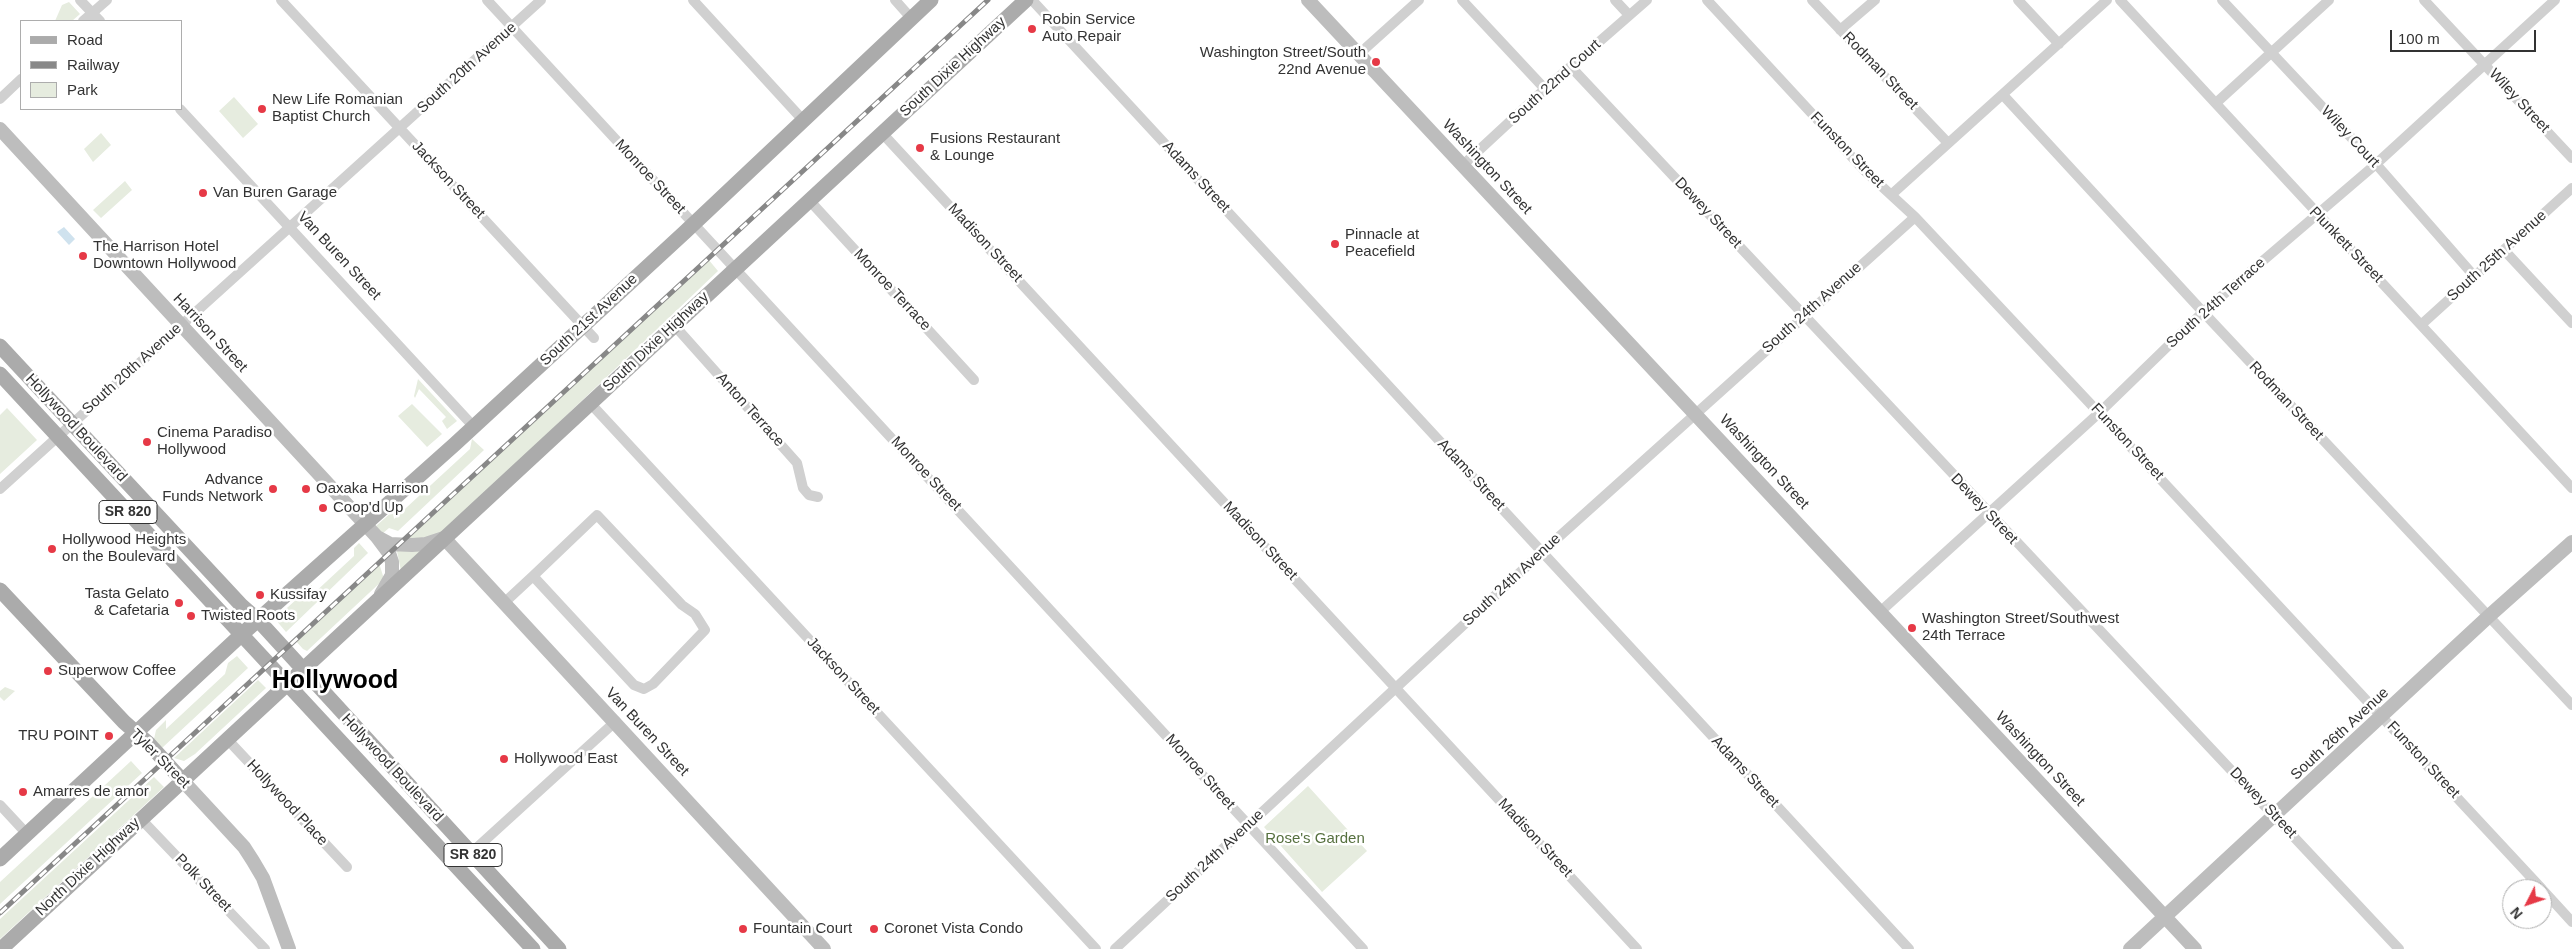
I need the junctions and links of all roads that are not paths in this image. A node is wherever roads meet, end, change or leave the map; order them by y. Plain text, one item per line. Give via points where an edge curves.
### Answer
1 (80, 0) edge
2 (107, 0) edge
3 (281, 0) edge
4 (487, 0) edge
5 (541, 0) edge
6 (692, 0) edge
7 (895, 0) edge
8 (931, 0) edge
9 (1026, 0) edge
10 (1032, 0) edge
11 (1308, 0) edge
12 (1419, 0) edge
13 (1462, 0) edge
14 (1615, 0) edge
15 (1647, 0) edge
16 (1707, 0) edge
17 (1812, 0) edge
18 (1875, 0) edge
19 (2018, 0) edge
20 (2107, 0) edge
21 (2120, 0) edge
22 (2222, 0) edge
23 (2329, 0) edge
24 (2424, 0) edge
25 (2555, 0) edge
26 (92, 13) junction
27 (1629, 15) junction
28 (911, 18) junction
29 (84, 20) edge
30 (99, 20) edge
31 (512, 28) junction
32 (1840, 30) junction
33 (2059, 44) junction
34 (2272, 52) junction
35 (1359, 54) junction
36 (2484, 64) junction
37 (1571, 67) junction
38 (20, 80) edge
39 (1545, 88) junction
40 (2003, 95) junction
41 (0, 99) edge
42 (2216, 102) junction
43 (181, 110) edge
44 (802, 119) junction
45 (0, 128) edge
46 (401, 129) junction
47 (882, 133) junction
48 (1948, 143) junction
49 (2572, 158) edge
50 (2376, 164) junction
51 (1464, 165) junction
52 (2572, 188) edge
53 (1892, 195) junction
54 (809, 200) junction
55 (2317, 215) junction
56 (1914, 217) junction
57 (694, 224) junction
58 (290, 228) junction
59 (2504, 250) junction
60 (735, 269) junction
61 (2475, 277) junction
62 (2203, 312) junction
63 (1804, 315) junction
64 (2572, 323) edge
65 (2422, 324) junction
66 (674, 325) junction
67 (180, 326) junction
68 (583, 326) junction
69 (594, 338) dead end
70 (0, 346) edge
71 (0, 374) edge
72 (974, 380) dead end
73 (590, 403) junction
74 (1695, 412) junction
75 (2099, 413) junction
76 (72, 424) junction
77 (474, 426) junction
78 (58, 436) junction
79 (2572, 488) edge
80 (0, 489) edge
81 (818, 497) dead end
82 (1988, 513) junction
83 (365, 525) junction
84 (376, 537) junction
85 (444, 538) junction
86 (2572, 542) edge
87 (1542, 552) junction
88 (532, 576) junction
89 (0, 590) edge
90 (378, 599) junction
91 (505, 602) junction
92 (1881, 611) junction
93 (2488, 616) junction
94 (258, 620) junction
95 (242, 635) junction
96 (295, 676) junction
97 (1396, 688) junction
98 (2572, 705) edge
99 (2382, 716) junction
100 (616, 721) junction
101 (136, 733) junction
102 (226, 739) junction
103 (372, 746) junction
104 (361, 762) junction
105 (182, 780) junction
106 (0, 805) edge
107 (2276, 816) junction
108 (140, 818) junction
109 (1248, 825) junction
110 (26, 834) junction
111 (471, 853) junction
112 (0, 859) edge
113 (347, 868) dead end
114 (2533, 879) edge
115 (2552, 900) edge
116 (2164, 917) junction
117 (2572, 922) edge
118 (1, 949) edge
119 (265, 949) edge
120 (289, 949) edge
121 (532, 949) edge
122 (559, 949) edge
123 (824, 949) edge
124 (1096, 949) edge
125 (1115, 949) edge
126 (1363, 949) edge
127 (1637, 949) edge
128 (1909, 949) edge
129 (2130, 949) edge
130 (2195, 949) edge
131 (2399, 949) edge

1 - 26 street
2 - 26 street
3 - 46 street, Jackson Street
4 - 31 street, Monroe Street
5 - 31 street, South 20th Avenue
6 - 44 street
7 - 28 street
8 - 28 main road, South 21st Avenue
9 - 47 main road, South Dixie Highway
10 - 87 street, Adams Street
11 - 35 street, Washington Street
12 - 35 street
13 - 39 street
14 - 27 street
15 - 27 street, South 22nd Court
16 - 53 street, Funston Street via 1864,170
17 - 32 street, Rodman Street
18 - 32 street
19 - 33 street
20 - 33 street
21 - 42 street, Plunkett Street
22 - 34 street, Wiley Court
23 - 34 street
24 - 36 street, Wiley Street
25 - 36 street, South 24th Terrace
26 - 29 street
26 - 30 street
27 - 37 street, South 22nd Court
28 - 44 main road, South 21st Avenue
31 - 46 street, South 20th Avenue
31 - 57 street, Monroe Street
32 - 48 street, Rodman Street
33 - 40 street
34 - 42 street
34 - 50 street, Wiley Court
35 - 51 street, Washington Street
36 - 49 street, Wiley Street
36 - 50 street, South 24th Terrace
37 - 39 street, South 22nd Court
37 - 63 street, Dewey Street
38 - 41 street
39 - 51 street, South 22nd Court
40 - 48 street
40 - 62 street, Rodman Street
42 - 55 street, Plunkett Street
43 - 58 street, Van Buren Street
44 - 57 main road, South 21st Avenue
45 - 67 street, Harrison Street
46 - 58 street, South 20th Avenue
46 - 68 street, Jackson Street
47 - 54 main road, South Dixie Highway
47 - 97 street, Madison Street
48 - 53 street
50 - 55 street, South 24th Terrace
50 - 61 street, Wiley Court
51 - 74 street, Washington Street
52 - 59 street, South 25th Avenue
53 - 56 street, Funston Street
54 - 60 main road, South Dixie Highway
54 - 72 street, Monroe Terrace
55 - 62 street, South 24th Terrace
55 - 65 street, Plunkett Street
56 - 63 street, South 24th Avenue
56 - 75 street, Funston Street
57 - 60 street, Monroe Street
57 - 68 main road, South 21st Avenue
58 - 67 street, South 20th Avenue
58 - 77 street, Van Buren Street
59 - 61 street, South 25th Avenue
59 - 64 street
60 - 66 main road, South Dixie Highway
60 - 109 street, Monroe Street
61 - 65 street, South 25th Avenue
62 - 75 street, South 24th Terrace
62 - 93 street, Rodman Street
63 - 74 street, South 24th Avenue
63 - 82 street, Dewey Street
65 - 79 street, Plunkett Street
66 - 73 main road, South Dixie Highway
66 - 81 street, Anton Terrace via 797,463 803,488 809,495
67 - 76 street, South 20th Avenue
67 - 83 street, Harrison Street
68 - 69 street, Jackson Street
68 - 77 main road, South 21st Avenue
70 - 76 main road, Hollywood Boulevard / SR 820
71 - 78 main road, Hollywood Boulevard / SR 820
73 - 85 main road, South Dixie Highway
73 - 124 street, Jackson Street
74 - 87 street, South 24th Avenue
74 - 92 street, Washington Street
75 - 82 street, South 24th Terrace
75 - 99 street, Funston Street
76 - 78 street, South 20th Avenue
76 - 94 main road, Hollywood Boulevard / SR 820
77 - 83 main road, South 21st Avenue
78 - 80 street, South 20th Avenue
78 - 95 main road, Hollywood Boulevard / SR 820
82 - 92 street, South 24th Terrace
82 - 107 street, Dewey Street
83 - 84 street, Harrison Street
83 - 94 main road, South 21st Avenue
84 - 85 street, Harrison Street via 390,544 412,545
84 - 90 street, Harrison Street via 392,562 392,575
85 - 90 main road, South Dixie Highway
85 - 91 street, Van Buren Street
86 - 93 street, South 26th Avenue
87 - 97 street, South 24th Avenue
87 - 128 street, Adams Street
88 - 88 street via 634,685 644,689 653,684 705,630 695,614 682,605 597,515
88 - 91 street
89 - 101 main road, Tyler Street
90 - 96 main road, South Dixie Highway
91 - 100 street, Van Buren Street
92 - 116 street, Washington Street
93 - 98 street, Rodman Street
93 - 99 street, South 26th Avenue
94 - 95 main road, South 21st Avenue
94 - 96 main road, Hollywood Boulevard / SR 820
95 - 96 main road, Hollywood Boulevard / SR 820
95 - 101 main road, South 21st Avenue
96 - 102 main road, North Dixie Highway
96 - 103 main road, Hollywood Boulevard / SR 820
96 - 104 main road, Hollywood Boulevard / SR 820
97 - 109 street, South 24th Avenue
97 - 127 street, Madison Street
99 - 107 street, South 26th Avenue
99 - 114 street, Funston Street
100 - 111 street
100 - 123 street, Van Buren Street
101 - 105 main road, Tyler Street
101 - 110 main road, South 21st Avenue
102 - 105 main road, North Dixie Highway
102 - 113 street, Hollywood Place
103 - 104 main road
103 - 111 main road, Hollywood Boulevard / SR 820
104 - 121 main road, Hollywood Boulevard / SR 820
105 - 108 main road, North Dixie Highway
105 - 120 street, Tyler Street via 254,861
106 - 110 street
107 - 116 street, South 26th Avenue
107 - 131 street, Dewey Street
108 - 118 main road, North Dixie Highway
108 - 119 street, Polk Street
109 - 125 street, South 24th Avenue
109 - 126 street, Monroe Street
110 - 112 main road, South 21st Avenue
111 - 122 main road, Hollywood Boulevard / SR 820
115 - 117 street, Funston Street
116 - 129 street, South 26th Avenue
116 - 130 street, Washington Street

